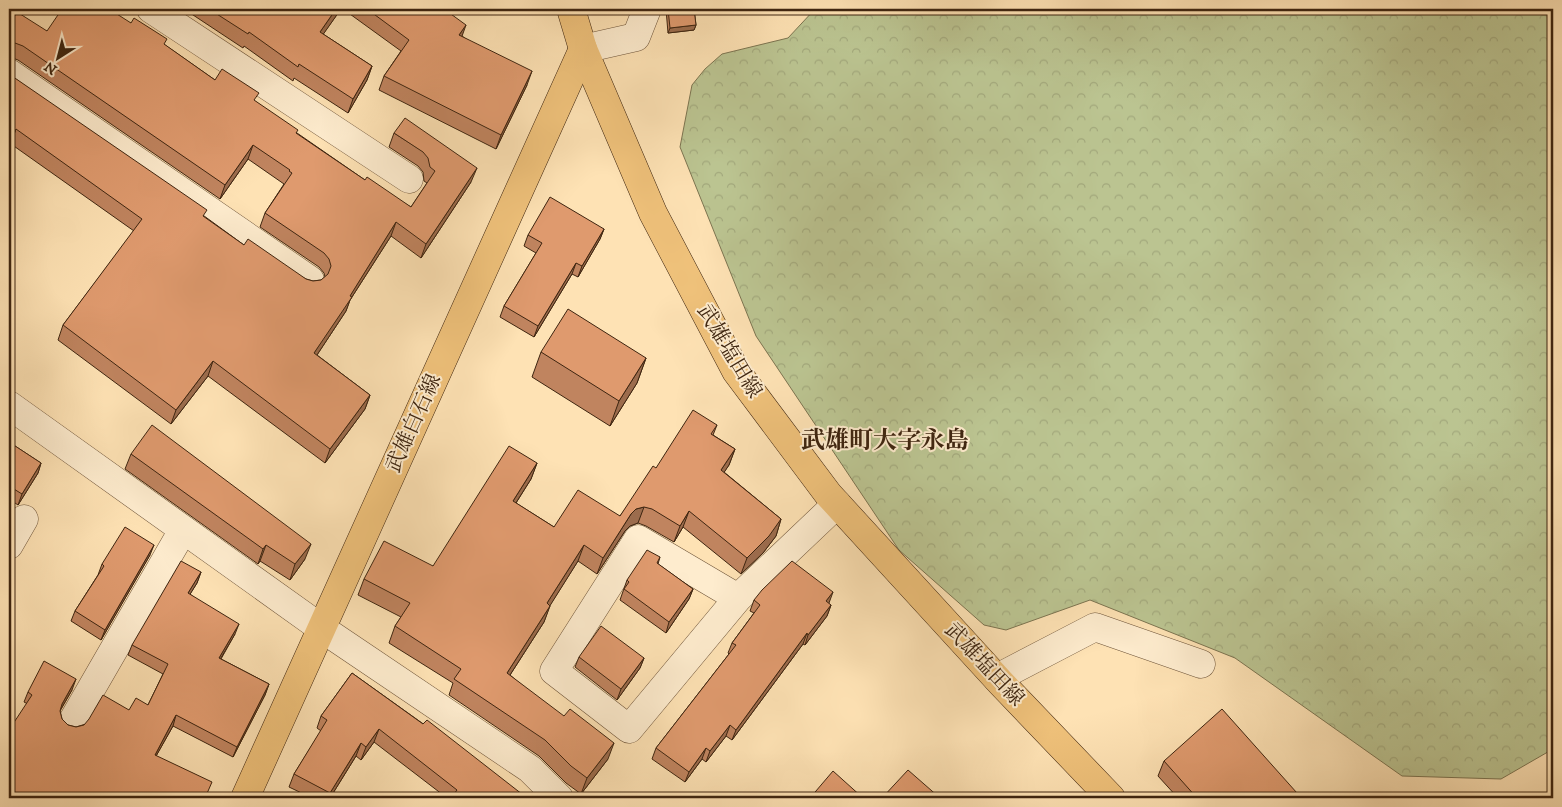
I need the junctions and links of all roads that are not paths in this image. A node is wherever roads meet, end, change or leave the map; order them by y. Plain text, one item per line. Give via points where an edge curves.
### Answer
1 (151, 9) edge
2 (571, 9) edge
3 (647, 9) edge
4 (583, 49) junction
5 (9, 73) edge
6 (409, 179) dead end
7 (310, 280) edge
8 (9, 405) edge
9 (837, 504) junction
10 (24, 519) dead end
11 (183, 530) junction
12 (9, 545) edge
13 (738, 598) junction
14 (321, 628) junction
15 (1200, 664) dead end
16 (996, 678) junction
17 (72, 722) dead end
18 (245, 798) edge
19 (559, 798) edge
20 (1111, 798) edge

1 - 6 street
2 - 4 main road, 武雄塩田線
3 - 4 street via 636,37
4 - 9 main road, 武雄塩田線 via 653,214 736,371
4 - 14 main road, 武雄白石線
5 - 7 street
8 - 11 street
9 - 13 street
9 - 16 main road, 武雄塩田線
10 - 12 street
11 - 14 street
11 - 17 street
13 - 13 street via 629,729 554,671 638,539
14 - 18 main road, 武雄白石線
14 - 19 street via 530,769
15 - 16 street via 1094,627
16 - 20 main road, 武雄塩田線

